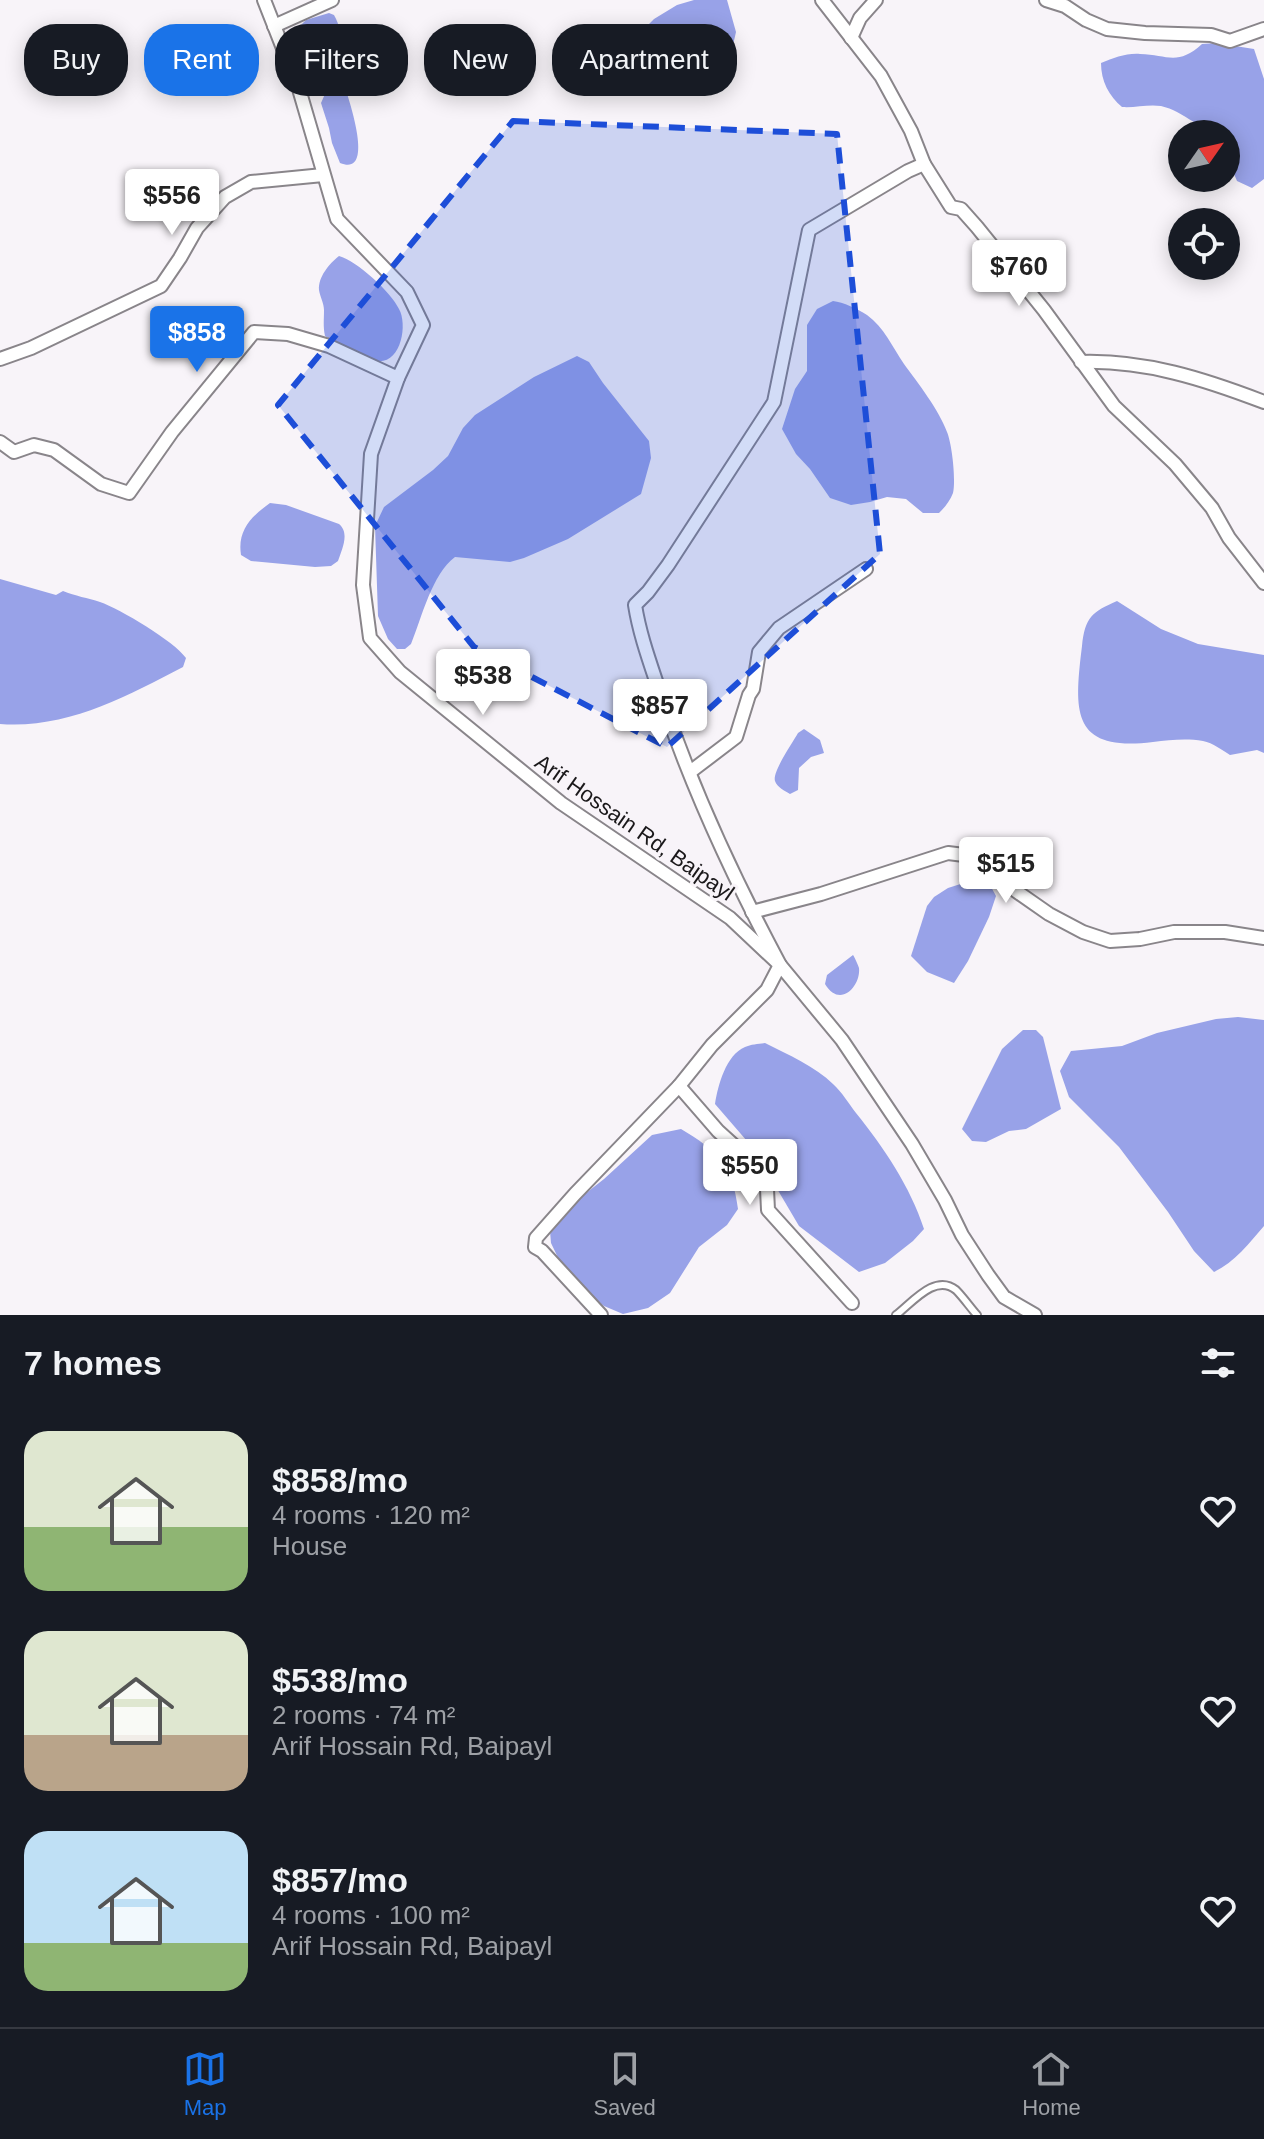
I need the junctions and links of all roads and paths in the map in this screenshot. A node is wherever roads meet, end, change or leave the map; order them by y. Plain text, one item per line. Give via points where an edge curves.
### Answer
1 (264, 0) edge
2 (332, 0) edge
3 (822, 0) edge
4 (876, 0) edge
5 (1046, 0) edge
6 (274, 26) junction
7 (1264, 29) edge
8 (851, 38) junction
9 (924, 164) junction
10 (323, 175) junction
11 (0, 359) edge
12 (1081, 362) junction
13 (398, 378) junction
14 (1264, 402) edge
15 (0, 442) edge
16 (866, 569) dead end
17 (1264, 583) edge
18 (690, 772) junction
19 (752, 912) junction
20 (1264, 938) edge
21 (780, 965) junction
22 (679, 1086) junction
23 (852, 1303) dead end
24 (601, 1315) edge
25 (896, 1315) edge
26 (977, 1315) edge
27 (1035, 1315) edge

1 - 6 street, Arif Hossain Rd, Baipayl
2 - 6 street
3 - 8 street
4 - 8 street
5 - 7 street via 1107,29 1211,35 1230,41
6 - 10 street, Arif Hossain Rd, Baipayl via 299,89
8 - 9 street via 881,76
9 - 12 street via 951,207 961,209 977,227
9 - 18 street via 809,230 774,402 668,565 635,605
10 - 11 street via 251,182 225,197 197,228 161,286
10 - 13 street, Arif Hossain Rd, Baipayl via 337,219 407,292 423,325
12 - 14 street via 1115,361 1168,370
12 - 17 street via 1114,406 1212,508
13 - 15 street via 329,346 288,334 254,332 129,493 101,484 54,450 34,445 14,452
13 - 21 street, Arif Hossain Rd, Baipayl via 371,454 363,585 370,638 400,672 561,803 730,918
16 - 18 street via 779,628 762,647 736,737
18 - 19 street
19 - 20 street via 948,853 992,865 1016,891 1049,914 1110,941 1174,932
19 - 21 street
21 - 22 street via 767,990
21 - 27 street, Arif Hossain Rd, Baipayl via 842,1040 1004,1297
22 - 23 street via 750,1160 767,1189 768,1210
22 - 24 street via 536,1238 535,1247
25 - 26 lane via 934,1285 943,1284 955,1289

